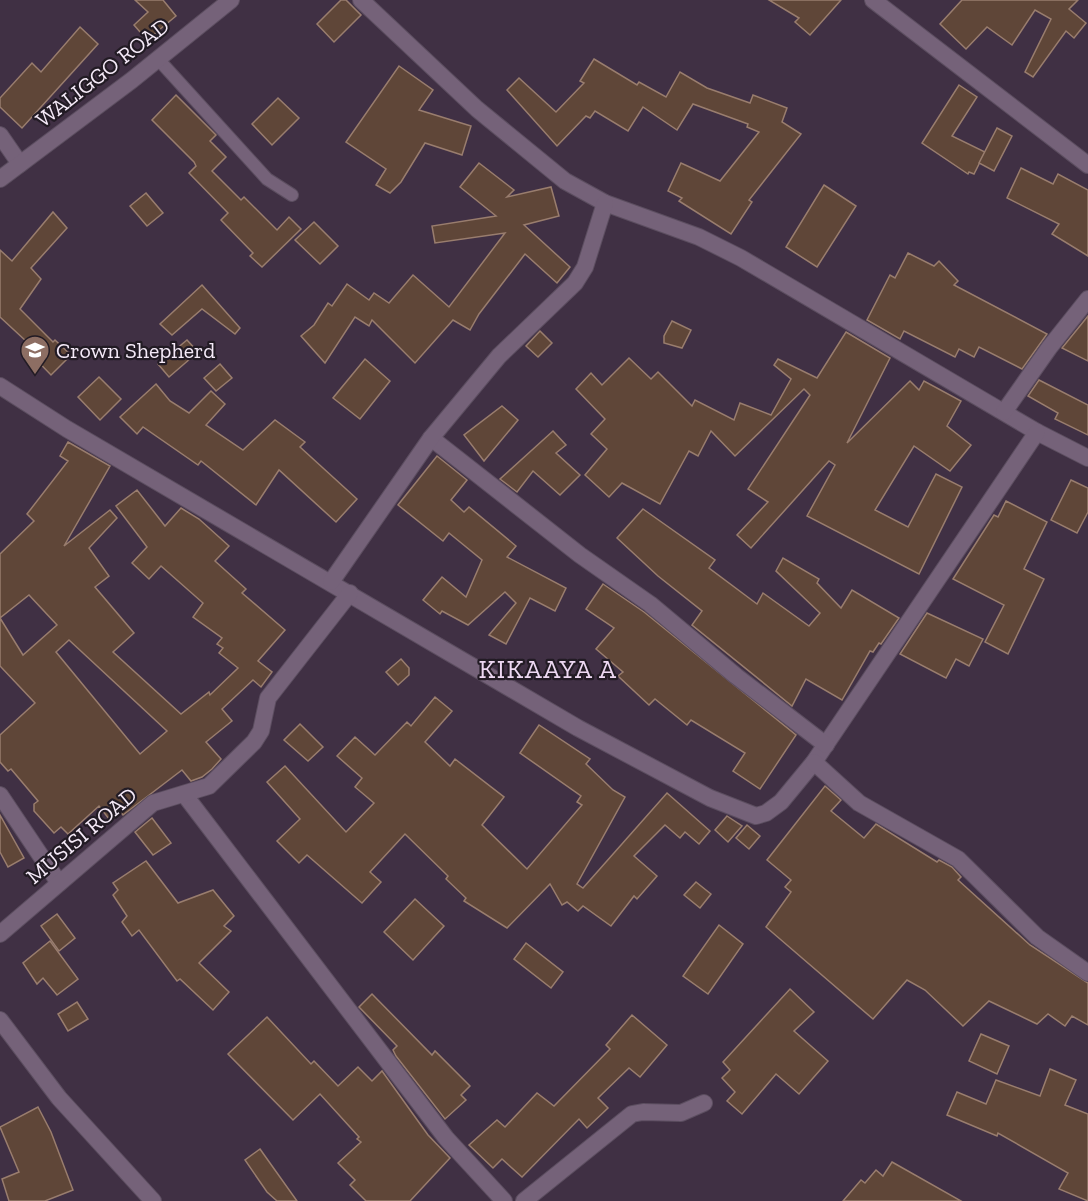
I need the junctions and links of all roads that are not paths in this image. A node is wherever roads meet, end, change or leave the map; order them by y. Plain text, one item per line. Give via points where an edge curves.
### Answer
1 (231, 0) edge
2 (361, 0) edge
3 (873, 0) edge
4 (158, 59) junction
5 (0, 135) edge
6 (20, 164) junction
7 (1088, 165) edge
8 (0, 179) edge
9 (292, 195) dead end
10 (606, 203) junction
11 (1088, 299) edge
12 (0, 386) edge
13 (1004, 412) junction
14 (1037, 432) junction
15 (431, 438) junction
16 (1088, 458) edge
17 (331, 582) junction
18 (350, 593) junction
19 (826, 745) junction
20 (814, 762) junction
21 (184, 794) junction
22 (0, 795) edge
23 (59, 883) junction
24 (0, 934) edge
25 (1088, 973) edge
26 (1, 1025) edge
27 (704, 1103) dead end
28 (153, 1201) edge
29 (504, 1201) edge
30 (524, 1201) edge

1 - 4 street, WALIGGO ROAD
2 - 10 street via 477,109 565,180
3 - 7 street
4 - 6 street, WALIGGO ROAD
4 - 9 lane via 267,179
5 - 6 street
6 - 8 street, WALIGGO ROAD
10 - 13 street via 699,237 741,258
10 - 15 street via 585,267 575,283 499,356
11 - 13 street
12 - 17 street
13 - 14 street
14 - 16 street
14 - 19 street
15 - 17 street
15 - 19 street via 580,555 651,604
17 - 18 street
18 - 20 street via 578,728 710,798 756,816 781,802
18 - 21 street, MUSISI ROAD via 268,698 261,731 254,742 208,786
19 - 20 street
20 - 25 street via 859,803 958,859 1037,937
21 - 23 street, MUSISI ROAD via 153,803
21 - 29 street via 446,1138
22 - 23 street
23 - 24 street, MUSISI ROAD
26 - 28 street via 59,1098
27 - 30 street via 681,1113 632,1114

